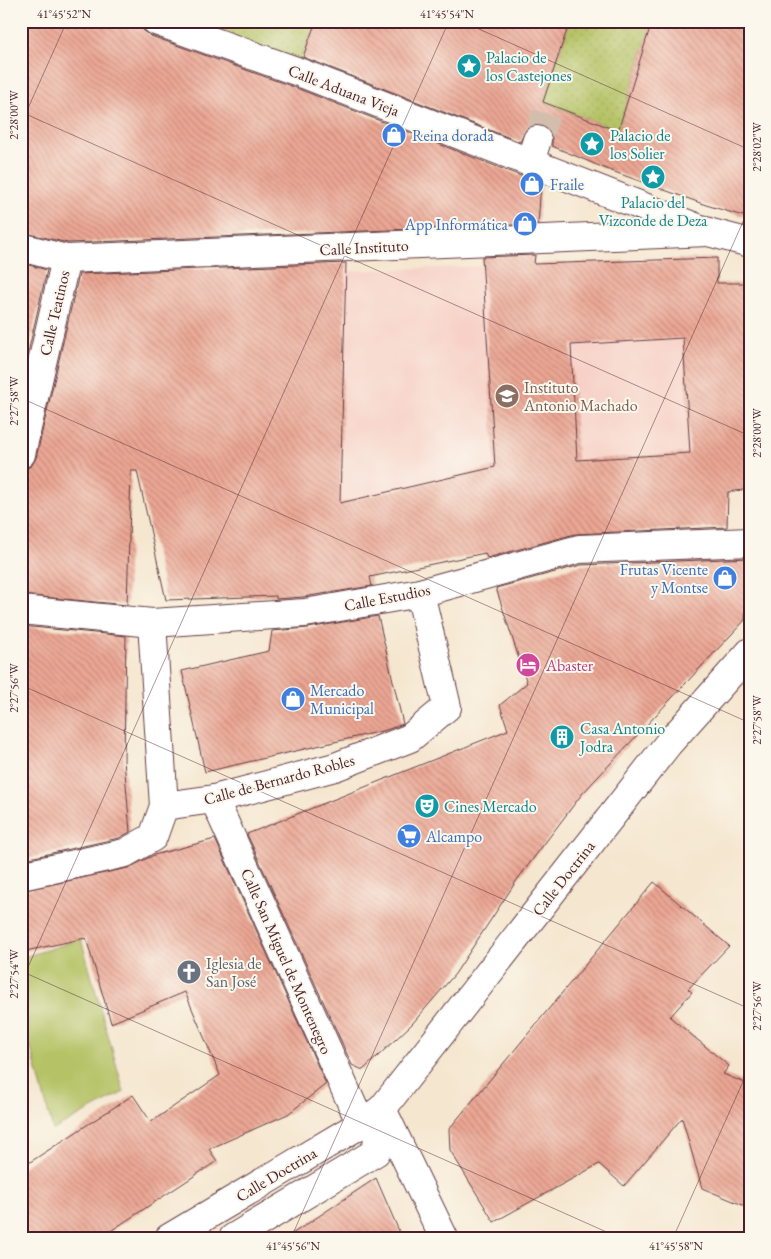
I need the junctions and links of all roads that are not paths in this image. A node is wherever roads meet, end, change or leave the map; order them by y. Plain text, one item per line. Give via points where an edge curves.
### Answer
1 (167, 23) edge
2 (708, 232) junction
3 (750, 243) edge
4 (21, 247) edge
5 (66, 259) junction
6 (21, 454) edge
7 (750, 542) edge
8 (420, 593) junction
9 (21, 610) edge
10 (152, 623) junction
11 (750, 652) edge
12 (214, 799) junction
13 (164, 806) junction
14 (21, 876) edge
15 (371, 1116) junction
16 (169, 1238) edge
17 (233, 1238) edge
18 (444, 1238) edge

1 - 2 street, Calle Aduana Vieja via 534,151
2 - 3 street, Calle Aduana Vieja
2 - 5 street, Calle Instituto
4 - 5 street, Calle Instituto
5 - 6 street, Calle Teatinos
7 - 8 street, Calle Estudios via 579,550
8 - 10 street, Calle Estudios via 305,613
8 - 12 street, Calle de Bernardo Robles via 447,706 410,738 335,767
9 - 10 street, Calle Estudios
10 - 13 street
11 - 15 street, Calle Doctrina via 668,744
12 - 13 street, Calle de Bernardo Robles
12 - 15 street, Calle San Miguel de Montenegro
13 - 14 street via 153,837 125,853
15 - 16 street, Calle Doctrina
15 - 17 street, Calle Doctrina via 376,1152
15 - 18 street, Calle San Miguel de Montenegro

